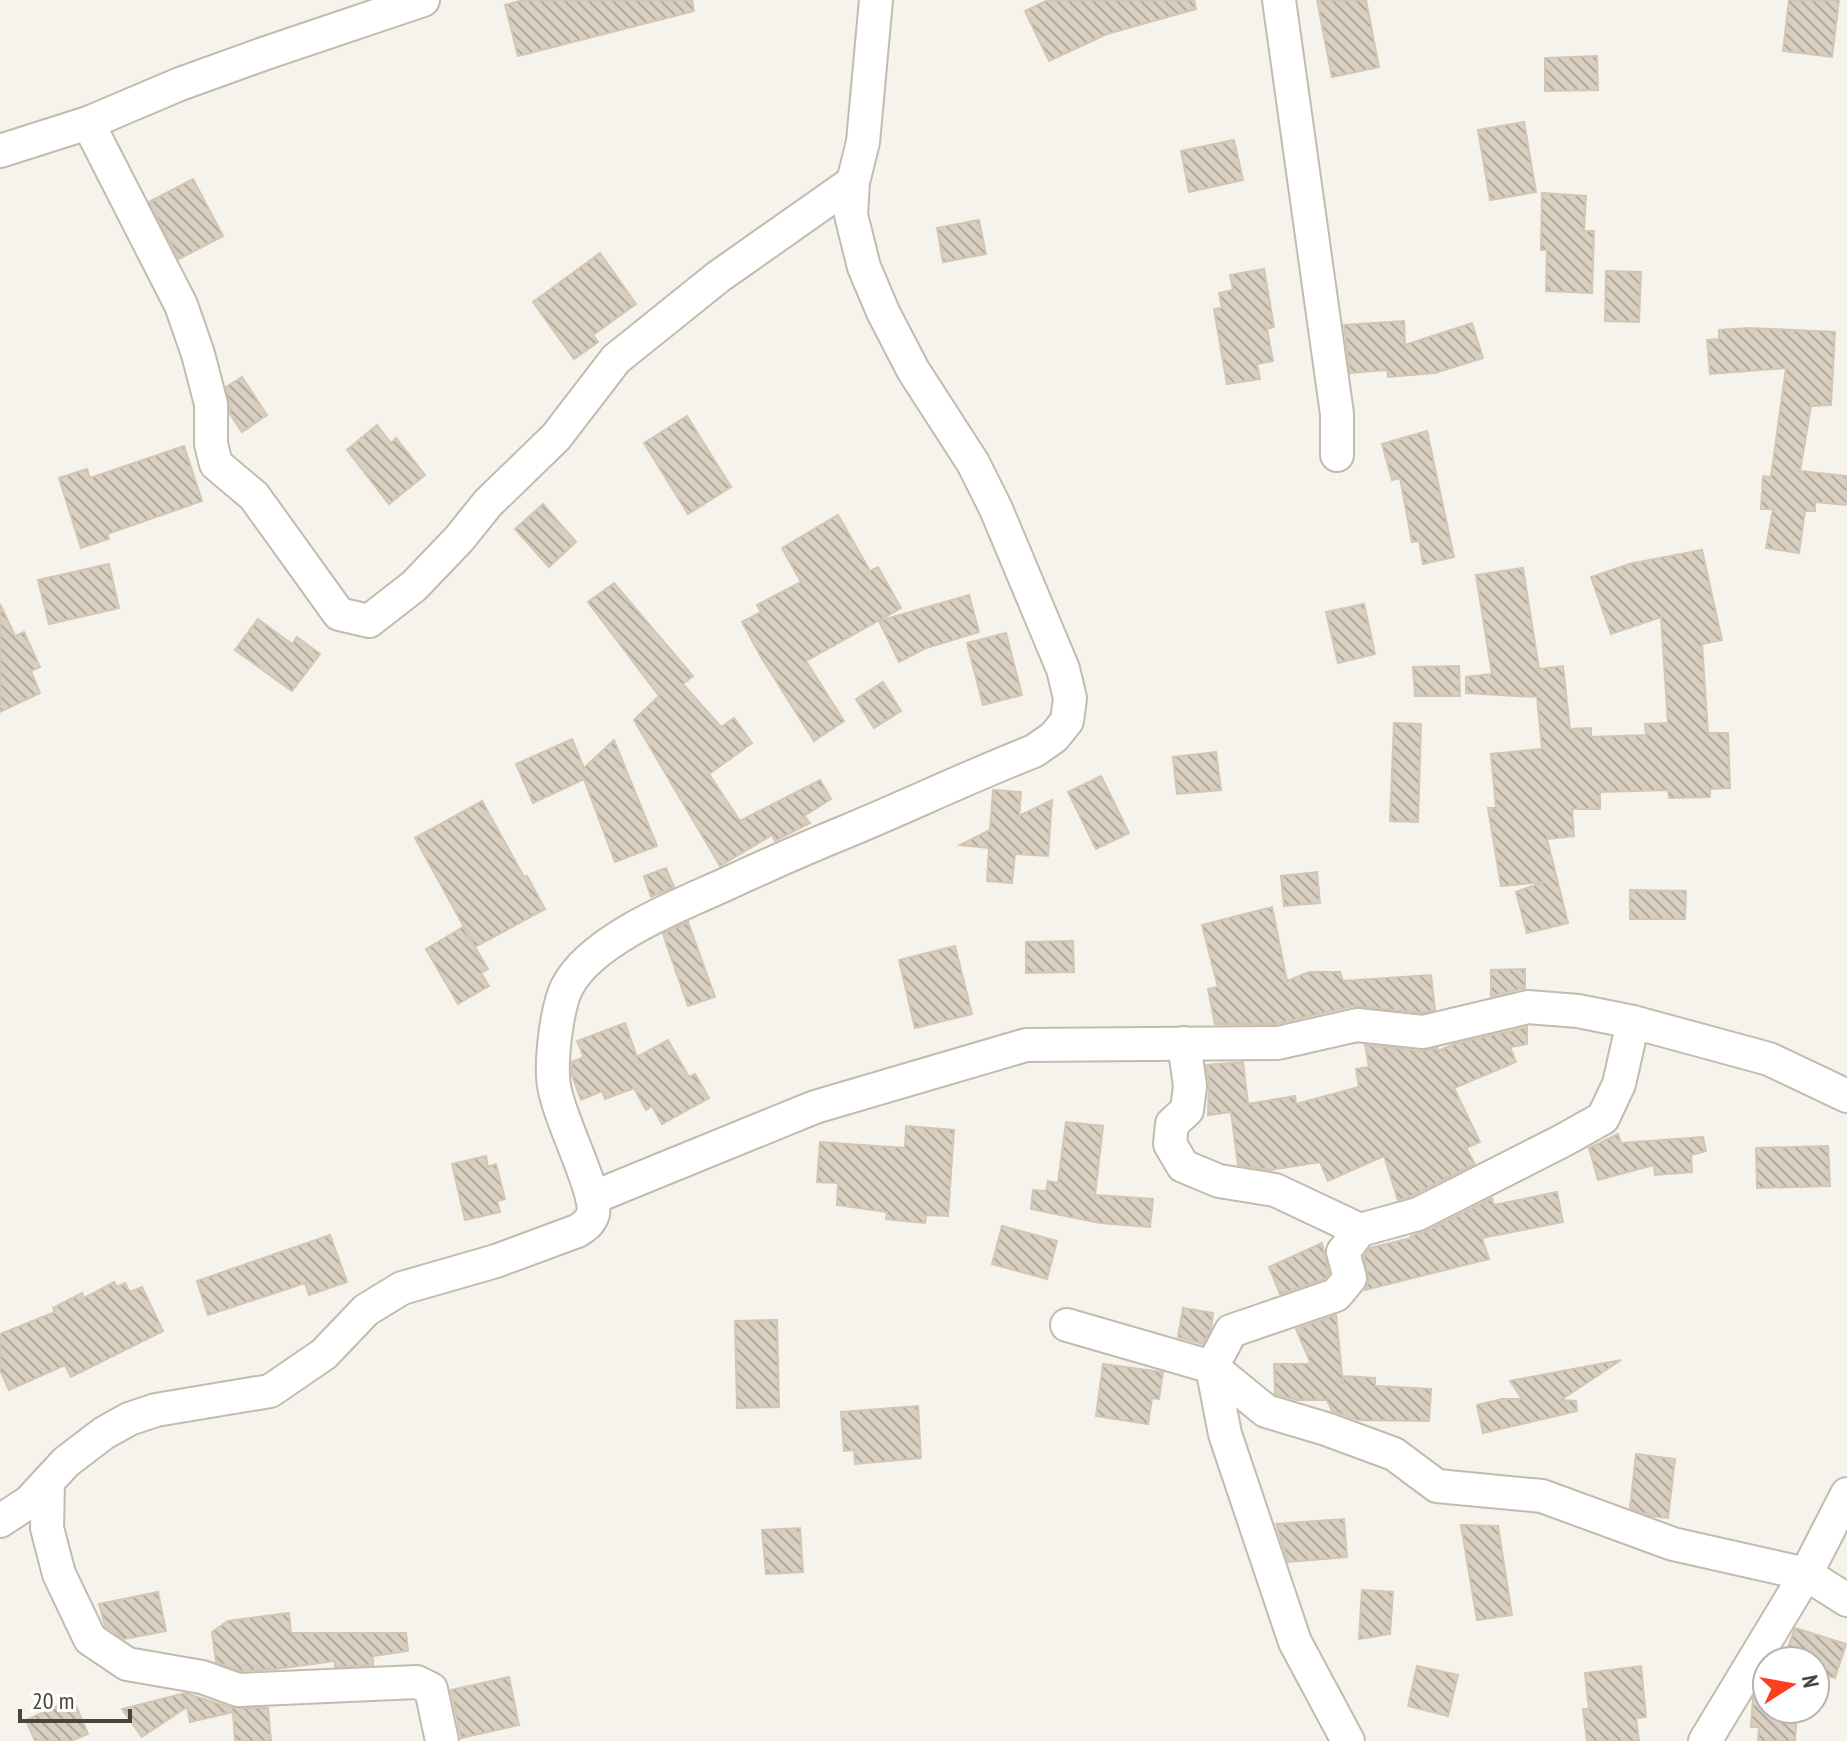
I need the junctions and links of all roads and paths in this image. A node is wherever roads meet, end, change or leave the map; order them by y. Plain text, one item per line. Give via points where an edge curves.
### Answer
1 (423, 0) edge
2 (876, 0) edge
3 (1279, 0) edge
4 (88, 123) junction
5 (0, 151) edge
6 (853, 182) junction
7 (1337, 455) dead end
8 (1633, 1022) junction
9 (1184, 1043) junction
10 (1847, 1096) edge
11 (592, 1198) junction
12 (1360, 1230) junction
13 (1067, 1325) dead end
14 (1212, 1367) junction
15 (48, 1482) junction
16 (1847, 1494) edge
17 (0, 1521) edge
18 (1806, 1574) junction
19 (1847, 1600) edge
20 (442, 1741) edge
21 (1348, 1741) edge
22 (1705, 1741) edge

1 - 4 street via 180,84
2 - 6 street via 863,142
3 - 7 street via 1335,399
4 - 5 street
4 - 6 street via 181,305 211,404 216,464 254,496 339,614 369,621 414,586 556,437 616,359 718,277
6 - 11 street via 851,215 864,267 913,370 996,509 1063,669 1070,698 1067,721 1034,751 652,917 580,969 567,987 560,1013 552,1078
8 - 9 street via 1528,1007 1423,1032 1357,1025 1278,1043
8 - 10 street via 1769,1059
8 - 12 street via 1619,1084 1603,1118 1418,1214
9 - 11 street via 1026,1045 815,1107
9 - 12 street via 1190,1086 1187,1110 1172,1124 1170,1144 1183,1166 1219,1181 1275,1190
11 - 15 street via 588,1224 577,1231 402,1288 366,1310 324,1354 270,1391 129,1419 66,1462
12 - 14 street via 1343,1252 1350,1278 1336,1295 1231,1331
13 - 14 street
14 - 18 street via 1266,1411 1394,1454 1437,1486 1542,1496 1673,1544
14 - 21 street via 1225,1434 1295,1642
15 - 17 street
15 - 20 street via 47,1528 64,1585 90,1639 127,1664 202,1677 238,1690 417,1682 431,1689
16 - 18 street
18 - 19 street
18 - 22 street

